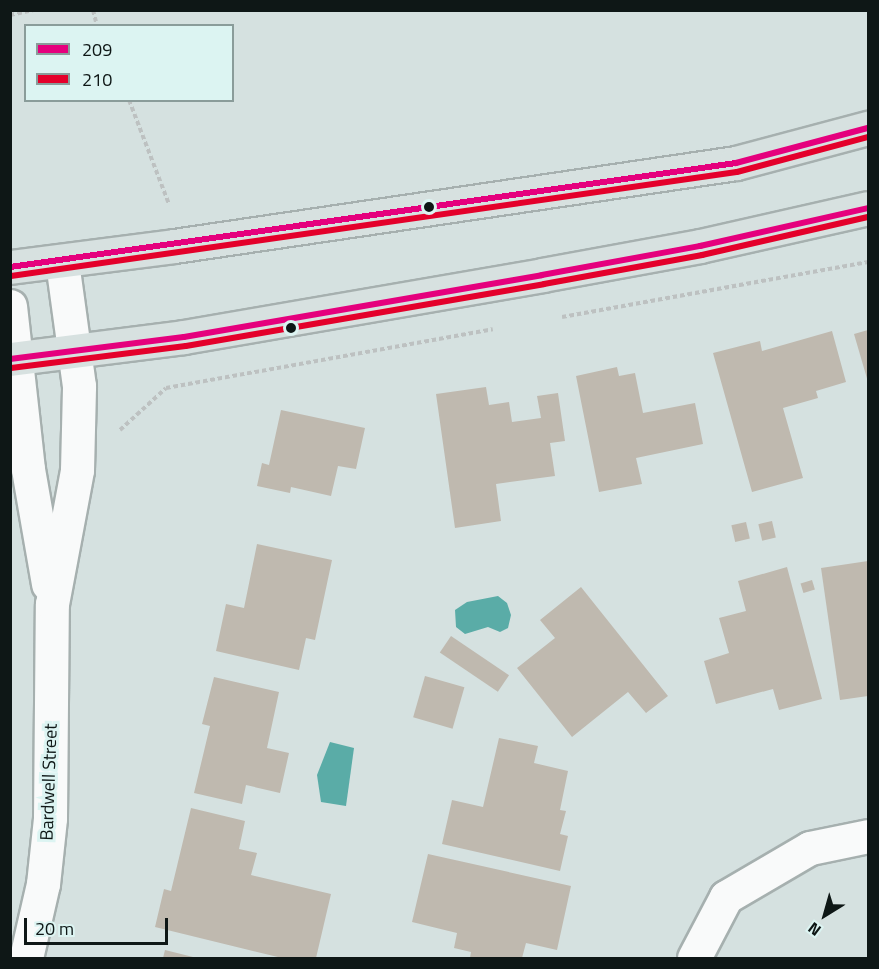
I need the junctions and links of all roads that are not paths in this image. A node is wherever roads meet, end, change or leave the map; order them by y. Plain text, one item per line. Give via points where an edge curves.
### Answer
1 (868, 128) edge
2 (868, 208) edge
3 (62, 262) junction
4 (10, 267) edge
5 (10, 306) edge
6 (75, 353) junction
7 (14, 359) edge
8 (52, 604) junction
9 (868, 836) edge
10 (26, 958) edge
11 (694, 958) edge

1 - 3 main road via 736,163
2 - 6 main road via 598,265
3 - 4 main road
3 - 6 street, Bardwell Street
5 - 7 street, Bardwell Street
6 - 7 main road
6 - 8 street, Bardwell Street via 79,386 77,470
7 - 8 street, Bardwell Street via 28,469
8 - 10 street, Bardwell Street via 50,818 44,884
9 - 11 street via 810,848 726,897

